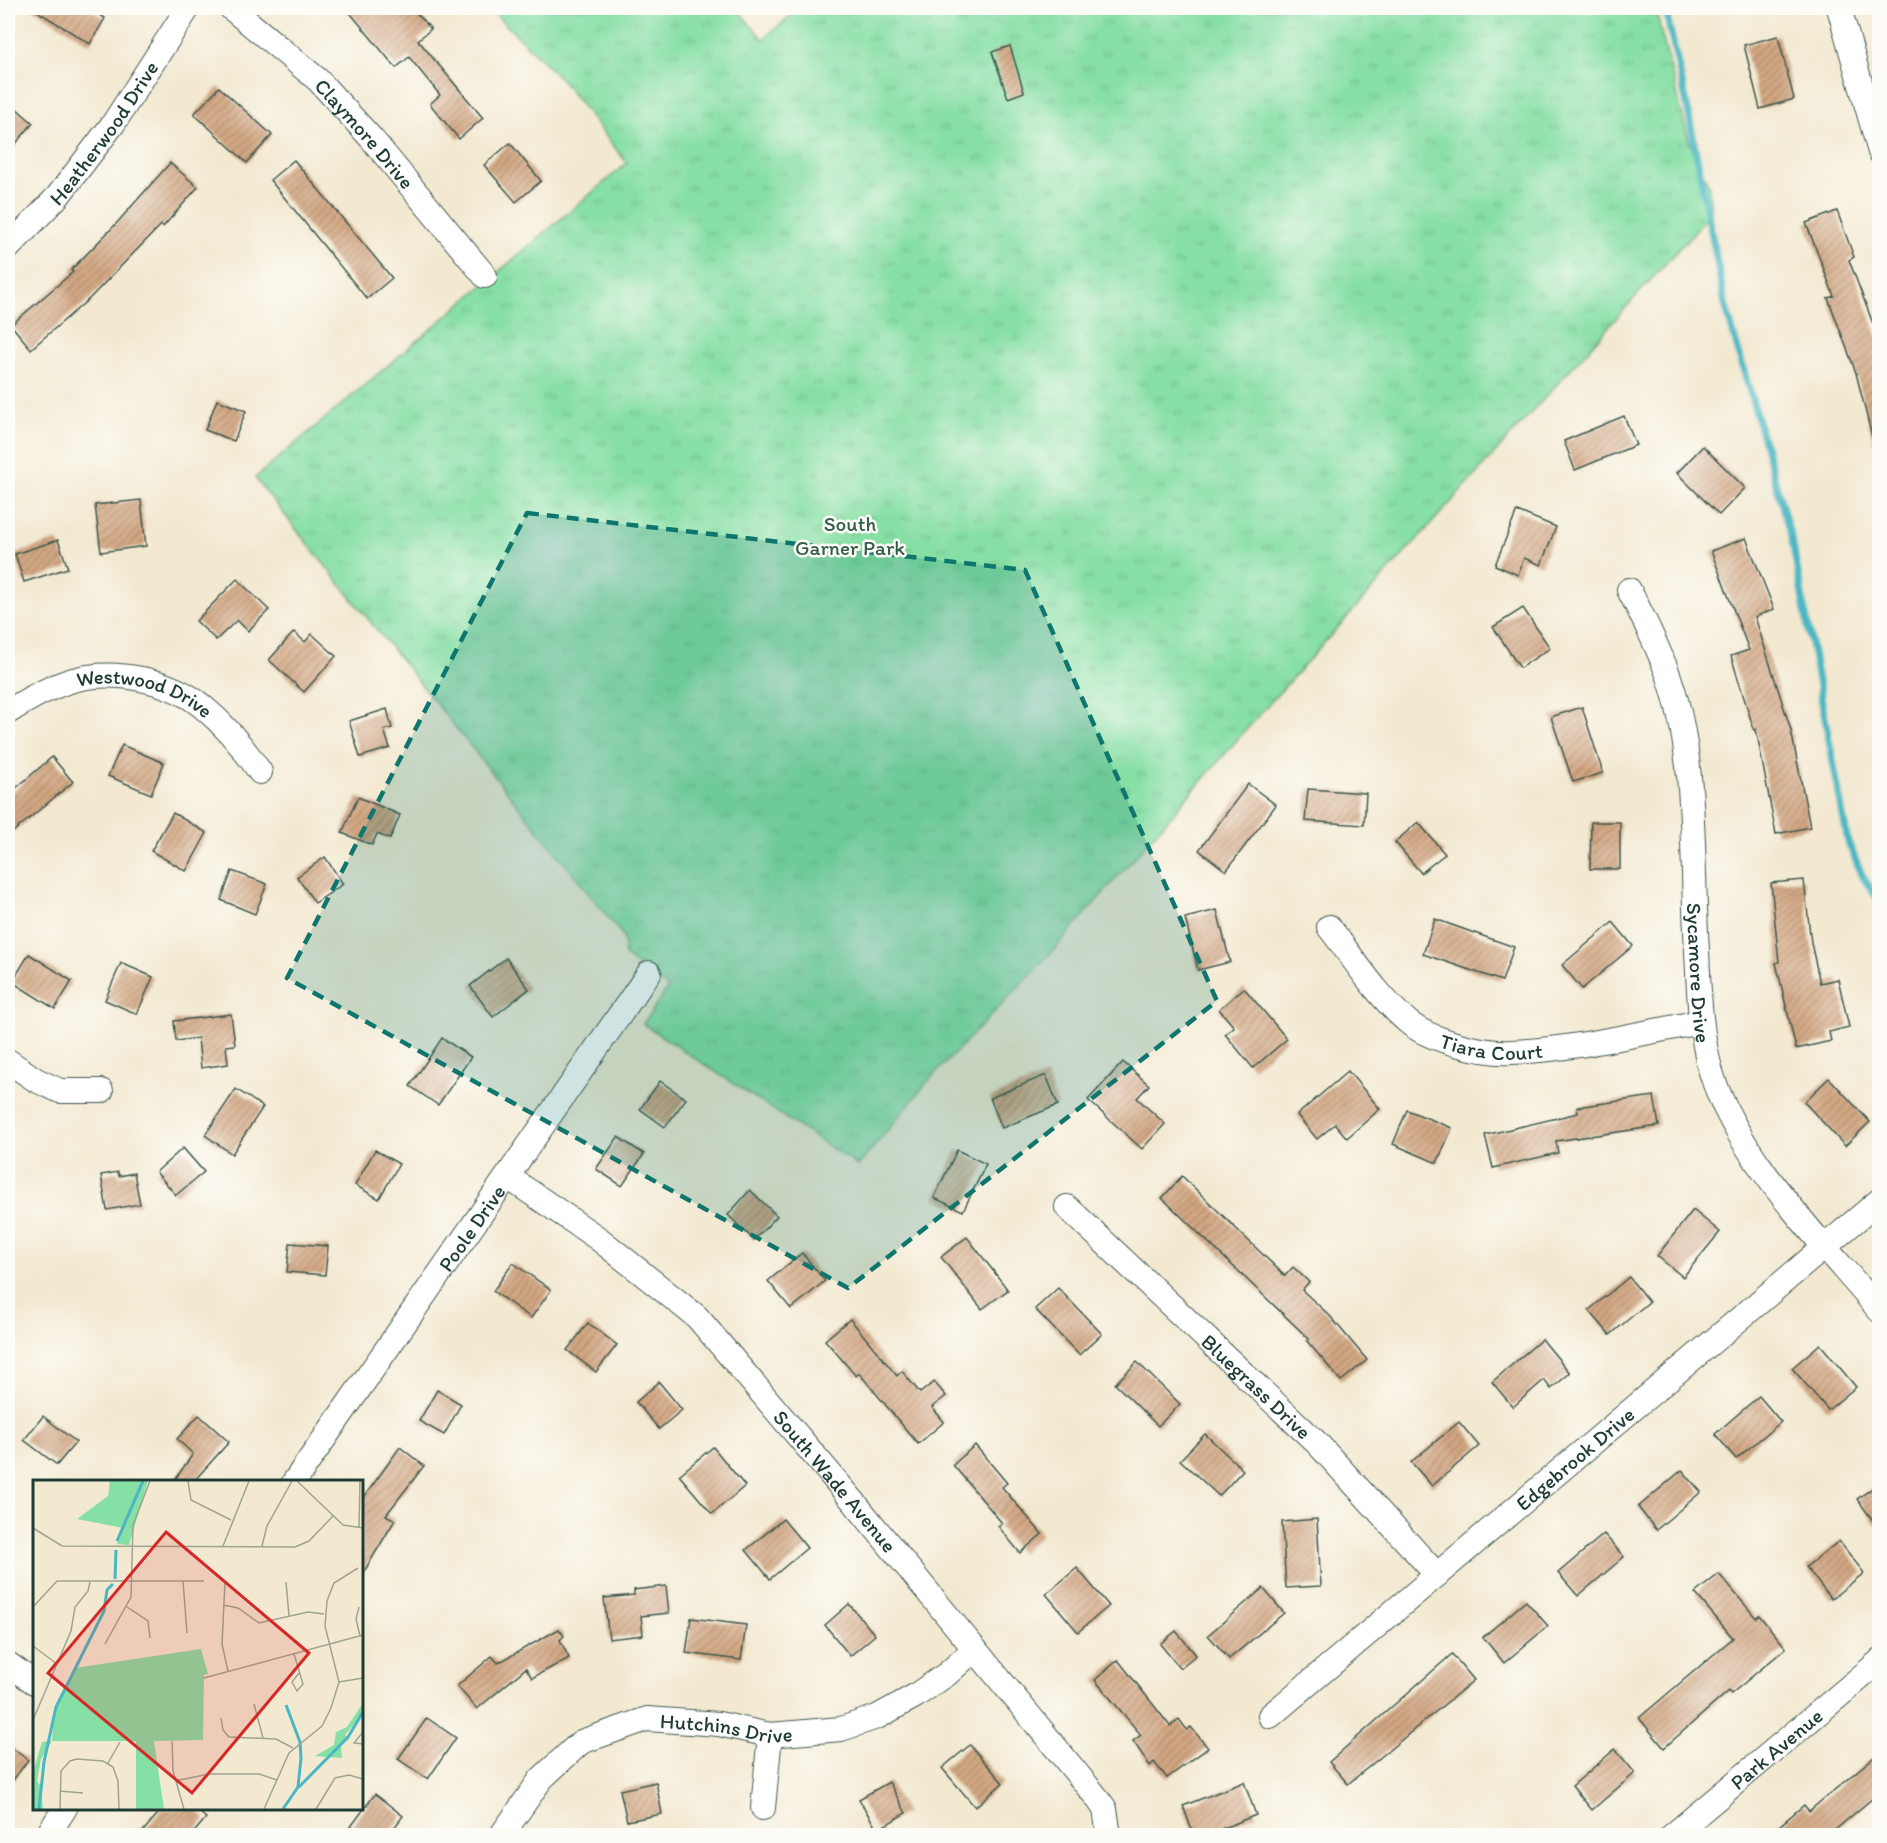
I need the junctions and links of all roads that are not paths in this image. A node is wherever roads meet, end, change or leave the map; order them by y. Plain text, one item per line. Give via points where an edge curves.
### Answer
1 (188, 8) edge
2 (231, 8) edge
3 (1839, 8) edge
4 (1874, 121) edge
5 (1880, 153) edge
6 (8, 248) edge
7 (485, 276) dead end
8 (1629, 590) dead end
9 (8, 712) edge
10 (260, 772) dead end
11 (1329, 927) dead end
12 (649, 973) dead end
13 (1701, 1022) junction
14 (8, 1061) edge
15 (101, 1091) dead end
16 (508, 1177) junction
17 (1880, 1200) edge
18 (1067, 1207) dead end
19 (1825, 1246) junction
20 (1880, 1311) edge
21 (295, 1480) edge
22 (1437, 1575) junction
23 (975, 1649) junction
24 (1880, 1661) edge
25 (8, 1664) edge
26 (33, 1681) edge
27 (1270, 1716) dead end
28 (770, 1735) junction
29 (763, 1808) dead end
30 (64, 1810) edge
31 (47, 1836) edge
32 (501, 1836) edge
33 (1109, 1836) edge
34 (1672, 1836) edge

1 - 6 street, Heatherwood Drive via 99,142 58,196
2 - 7 street, Claymore Drive via 318,80
3 - 4 street
4 - 5 street
8 - 13 street, Sycamore Drive via 1670,679 1682,730
9 - 10 street, Westwood Drive via 38,693 74,680 106,675 139,678 202,706 243,748
11 - 13 street, Tiara Court via 1409,1024 1452,1044 1510,1053
12 - 16 street, Poole Drive
13 - 19 street, Sycamore Drive via 1712,1073 1734,1124 1755,1159
14 - 15 street via 60,1090
16 - 21 street, Poole Drive
16 - 23 street, South Wade Avenue via 599,1239 697,1317
17 - 19 street, Edgebrook Drive
18 - 22 street, Bluegrass Drive via 1318,1444
19 - 20 street, Sycamore Drive
19 - 22 street, Edgebrook Drive
22 - 27 street, Edgebrook Drive
23 - 28 street, Hutchins Drive via 939,1679 877,1717 841,1729
23 - 33 street, South Wade Avenue via 1105,1809
24 - 34 street, Park Avenue
25 - 26 street
28 - 29 street
28 - 32 street, Hutchins Drive via 719,1724 647,1719 581,1742 541,1779
30 - 31 street

